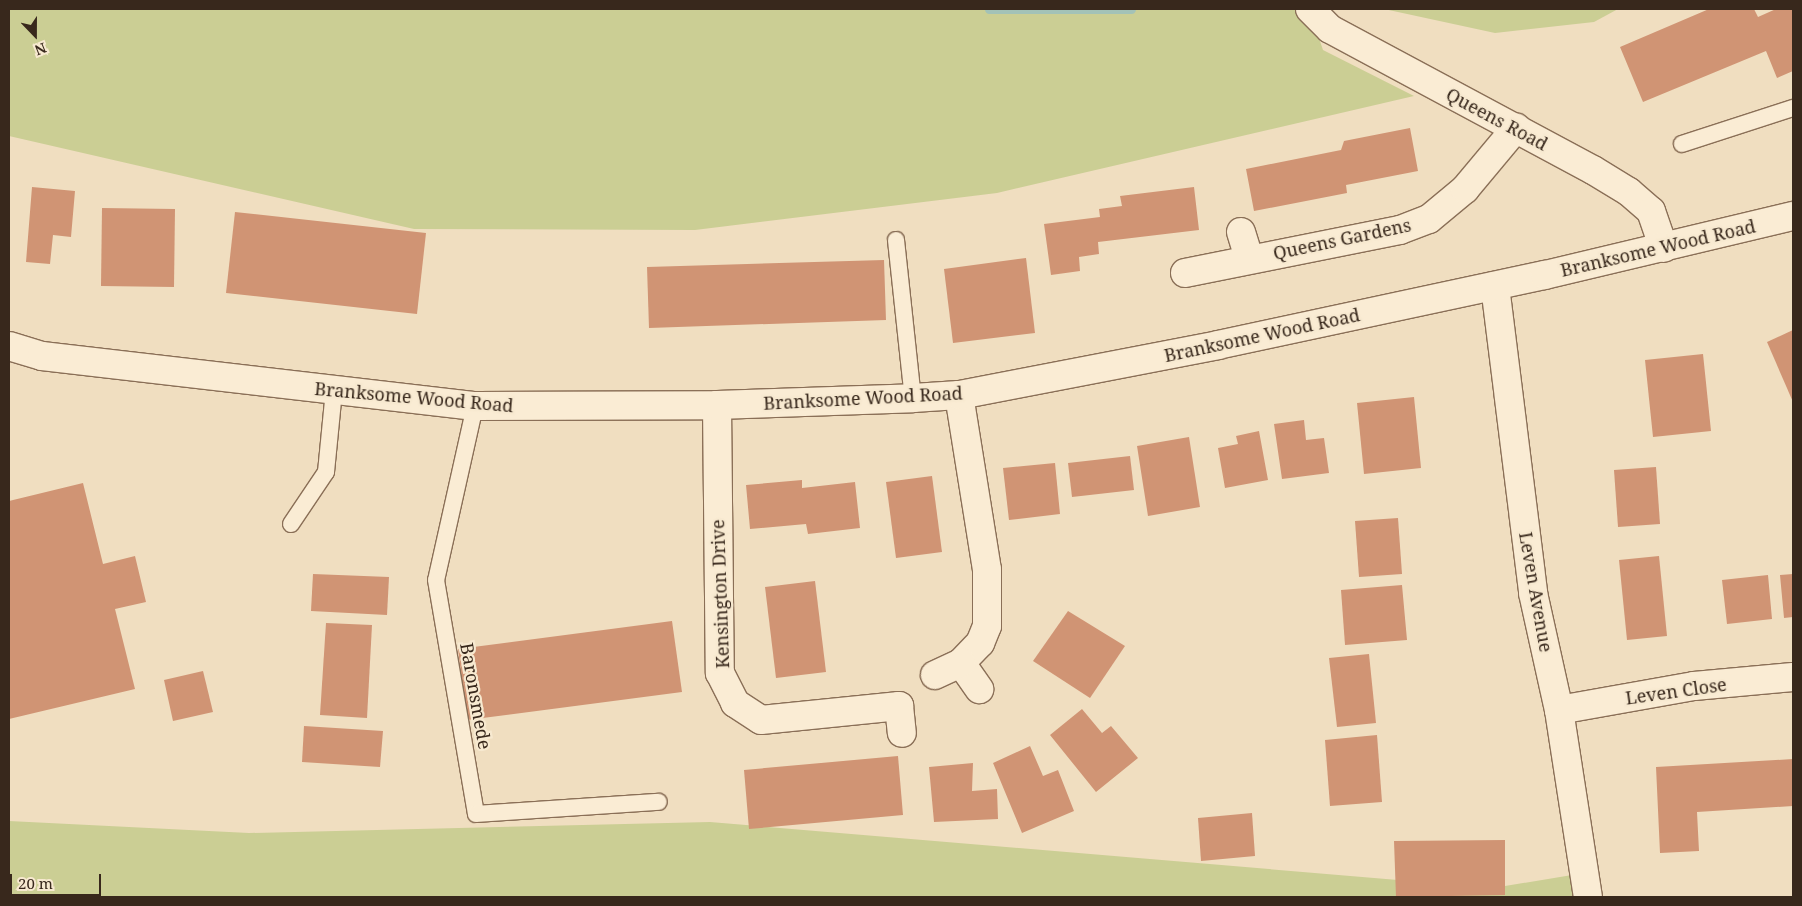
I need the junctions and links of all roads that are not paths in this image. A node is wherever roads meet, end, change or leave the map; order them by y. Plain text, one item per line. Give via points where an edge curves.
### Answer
1 (1310, 9) edge
2 (1793, 108) edge
3 (1516, 128) junction
4 (1682, 144) dead end
5 (1793, 216) edge
6 (1242, 232) dead end
7 (896, 240) dead end
8 (1664, 248) junction
9 (1248, 258) junction
10 (1185, 273) dead end
11 (1495, 286) junction
12 (9, 346) edge
13 (334, 391) junction
14 (959, 395) junction
15 (913, 398) junction
16 (717, 405) junction
17 (475, 406) junction
18 (291, 524) dead end
19 (961, 663) junction
20 (935, 675) dead end
21 (1793, 677) edge
22 (979, 689) dead end
23 (1559, 710) junction
24 (902, 733) dead end
25 (659, 802) dead end
26 (1588, 897) edge

1 - 3 street, Queens Road via 1330,29
2 - 4 lane
3 - 8 street, Queens Road via 1629,192 1651,211
3 - 9 street, Queens Gardens via 1465,189 1429,219 1400,230
5 - 8 street, Branksome Wood Road
6 - 9 street, Queens Gardens
7 - 15 lane
8 - 11 street, Branksome Wood Road
9 - 10 street, Queens Gardens
11 - 14 street, Branksome Wood Road via 1218,345
11 - 23 street, Leven Avenue via 1533,593
12 - 13 street, Branksome Wood Road via 42,356
13 - 17 street, Branksome Wood Road
13 - 18 lane via 326,472
14 - 15 street, Branksome Wood Road
14 - 19 street via 990,604 987,626 980,643
15 - 16 street, Branksome Wood Road
16 - 17 street, Branksome Wood Road
16 - 24 street, Kensington Drive via 720,673 735,703 761,720 899,706
17 - 25 lane, Baronsmede via 436,580 476,814
19 - 20 street
19 - 22 street
21 - 23 street, Leven Close via 1694,686
23 - 26 street, Leven Avenue

